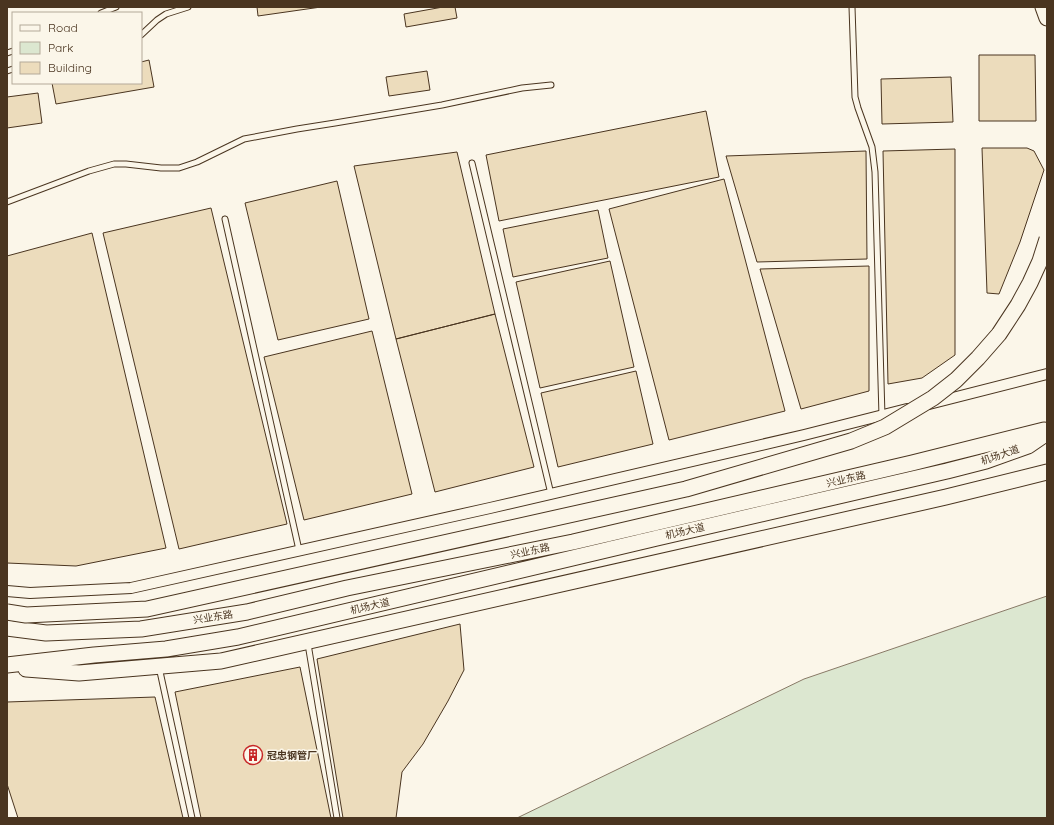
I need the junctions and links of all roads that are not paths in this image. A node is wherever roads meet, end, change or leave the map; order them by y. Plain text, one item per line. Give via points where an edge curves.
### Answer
1 (116, 7) edge
2 (188, 7) edge
3 (852, 7) edge
4 (1043, 7) edge
5 (104, 12) edge
6 (1047, 18) edge
7 (142, 34) edge
8 (551, 85) dead end
9 (472, 163) dead end
10 (7, 202) edge
11 (225, 219) dead end
12 (1047, 239) edge
13 (1047, 374) edge
14 (882, 416) junction
15 (1047, 429) edge
16 (1047, 433) edge
17 (1047, 472) edge
18 (551, 494) junction
19 (299, 550) junction
20 (7, 591) edge
21 (7, 612) edge
22 (7, 628) edge
23 (307, 641) junction
24 (7, 665) edge
25 (158, 666) junction
26 (7, 668) edge
27 (192, 818) edge
28 (338, 818) edge

1 - 5 lane
2 - 7 lane via 166,14
3 - 14 lane via 855,97 872,147 875,172
4 - 6 main road
8 - 10 lane via 522,88 442,105 244,139 179,168 114,164
9 - 18 lane
11 - 19 lane
12 - 21 main road, bridge via 1040,261 1018,305 999,334 978,358 933,398 885,427 851,441 686,489 147,608 26,615
13 - 14 street
14 - 18 street
15 - 22 main road, 兴业东路 via 573,542 347,588 247,612 141,629 46,633
16 - 24 main road, 机场大道 via 1028,446 947,471 238,637 166,649
17 - 23 main road
18 - 19 street
19 - 20 street via 131,588 30,593
23 - 25 main road via 221,661
23 - 28 lane
25 - 26 main road via 79,673
25 - 27 lane

